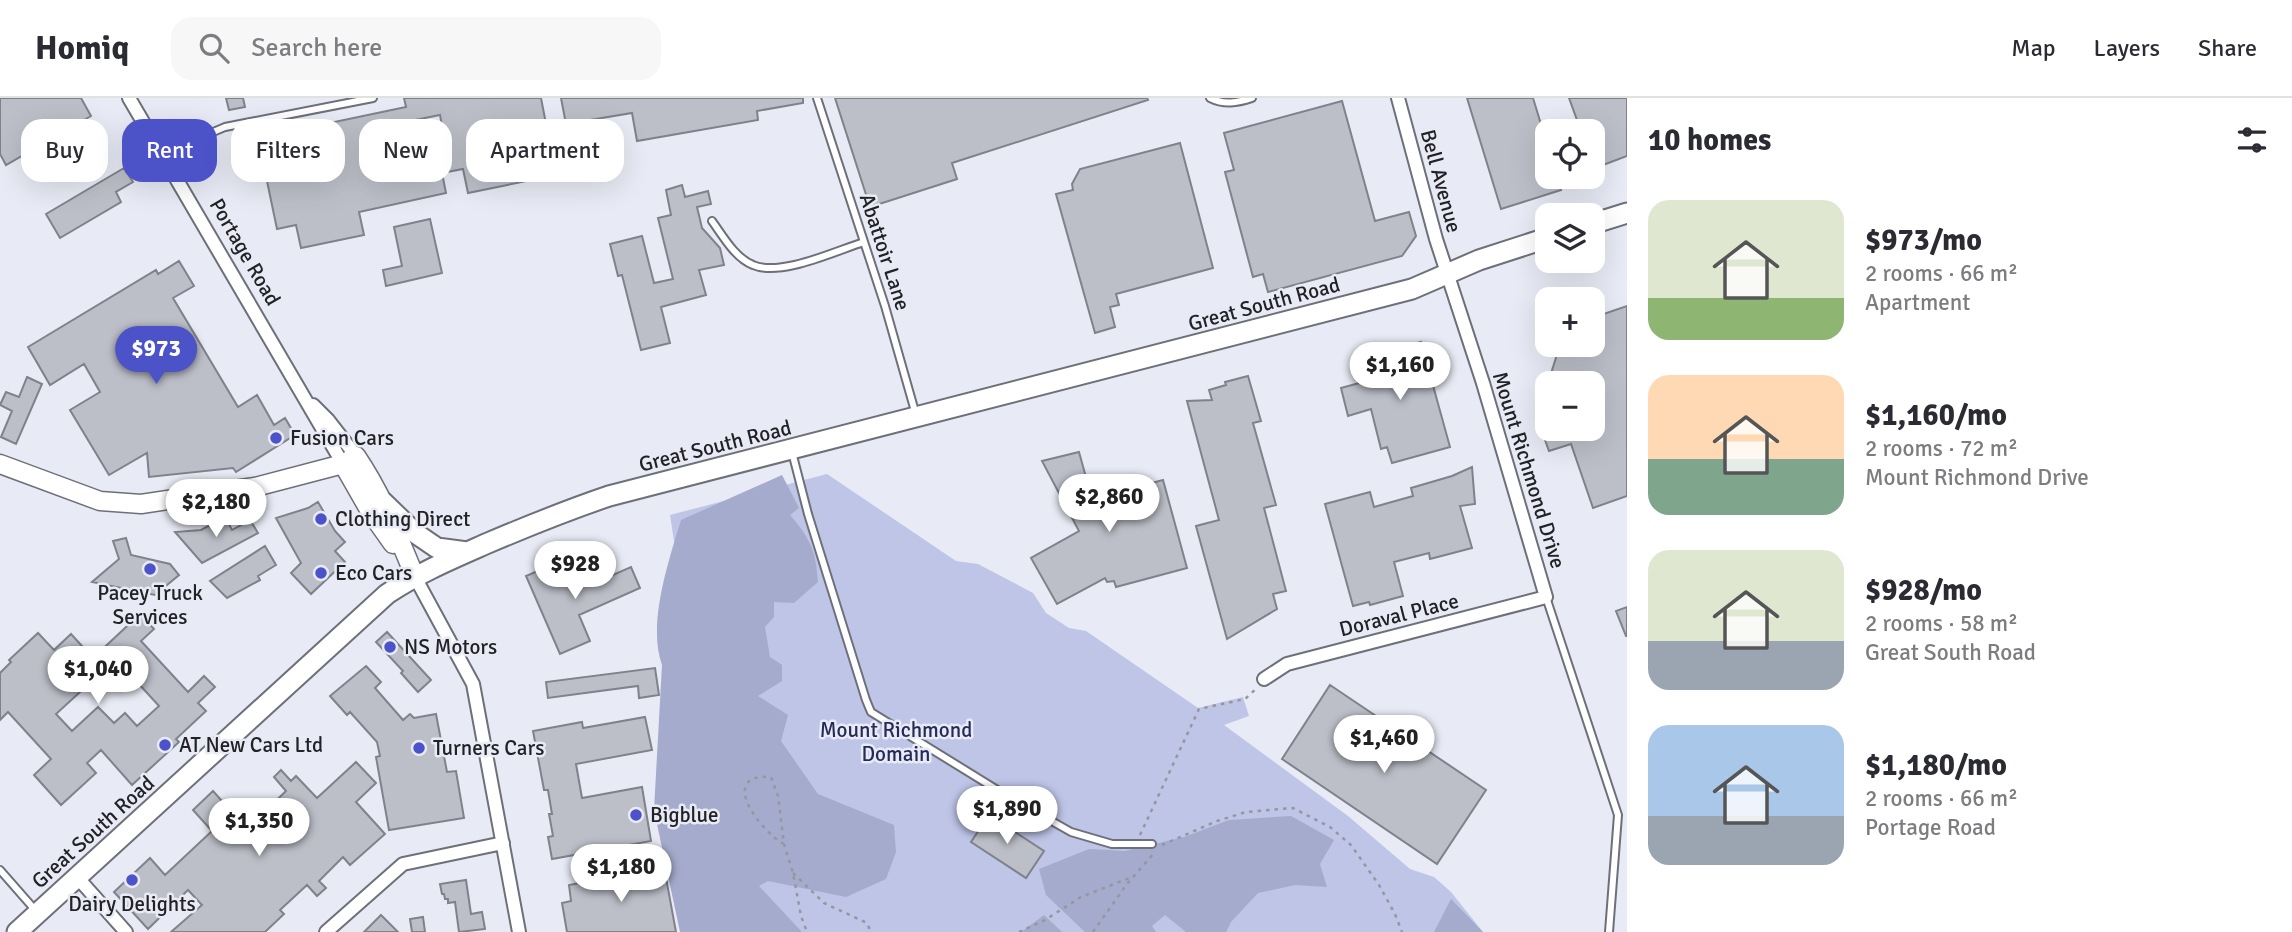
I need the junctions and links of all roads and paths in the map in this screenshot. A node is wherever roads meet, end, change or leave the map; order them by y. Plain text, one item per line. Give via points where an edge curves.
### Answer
1 (129, 98) edge
2 (373, 98) edge
3 (817, 98) edge
4 (1210, 98) edge
5 (1252, 98) edge
6 (1398, 98) edge
7 (141, 119) edge
8 (217, 130) edge
9 (177, 182) edge
10 (1627, 213) edge
11 (1605, 220) edge
12 (712, 221) dead end
13 (1535, 241) edge
14 (864, 242) junction
15 (1447, 274) junction
16 (917, 417) junction
17 (792, 450) junction
18 (350, 460) junction
19 (0, 464) edge
20 (307, 474) junction
21 (377, 508) junction
22 (467, 552) junction
23 (415, 578) junction
24 (1546, 597) junction
25 (1264, 679) joint
26 (503, 843) junction
27 (784, 844) junction
28 (1136, 844) junction
29 (1152, 844) dead end
30 (0, 870) edge
31 (793, 873) junction
32 (1133, 876) junction
33 (77, 877) junction
34 (38, 913) junction
35 (17, 932) edge
36 (126, 932) edge
37 (326, 932) edge
38 (519, 932) edge
39 (807, 932) edge
40 (871, 932) edge
41 (1019, 932) edge
42 (1093, 932) edge
43 (1402, 932) edge
44 (1609, 932) edge

1 - 7 street, Portage Road
2 - 8 lane
3 - 14 lane, Abattoir Lane
4 - 5 lane via 1231,103
6 - 15 street, Bell Avenue
9 - 18 street, Portage Road via 300,393
10 - 11 main road
12 - 14 lane via 740,256 766,269
13 - 15 main road, Great South Road
14 - 16 lane, Abattoir Lane
15 - 16 main road, Great South Road via 1412,289
15 - 24 street, Mount Richmond Drive
16 - 17 main road, Great South Road
17 - 22 main road, Great South Road via 609,496
17 - 28 lane via 872,712 1071,832 1112,844
18 - 20 main road
18 - 21 main road, Portage Road
19 - 20 main road via 100,501 141,504
20 - 21 main road via 341,481
21 - 22 main road via 437,548
21 - 23 main road, Portage Road
22 - 23 main road, Great South Road
23 - 26 street, Portage Road via 473,684
23 - 33 main road, Great South Road via 387,594
24 - 25 street, Doraval Place via 1287,664
24 - 44 lane via 1618,815
25 - 28 path via 1245,699 1199,709
26 - 37 street via 403,864
26 - 38 street, Portage Road
27 - 27 path via 771,777 757,776 744,789 745,800
27 - 31 path
28 - 29 lane
30 - 34 lane
31 - 39 path
31 - 40 path via 824,903 867,923
32 - 41 path via 1081,897
32 - 42 path
32 - 43 path via 1164,842 1246,812 1293,808 1330,827 1351,845 1379,885
33 - 34 main road, Great South Road
33 - 36 street
34 - 35 main road, Great South Road

